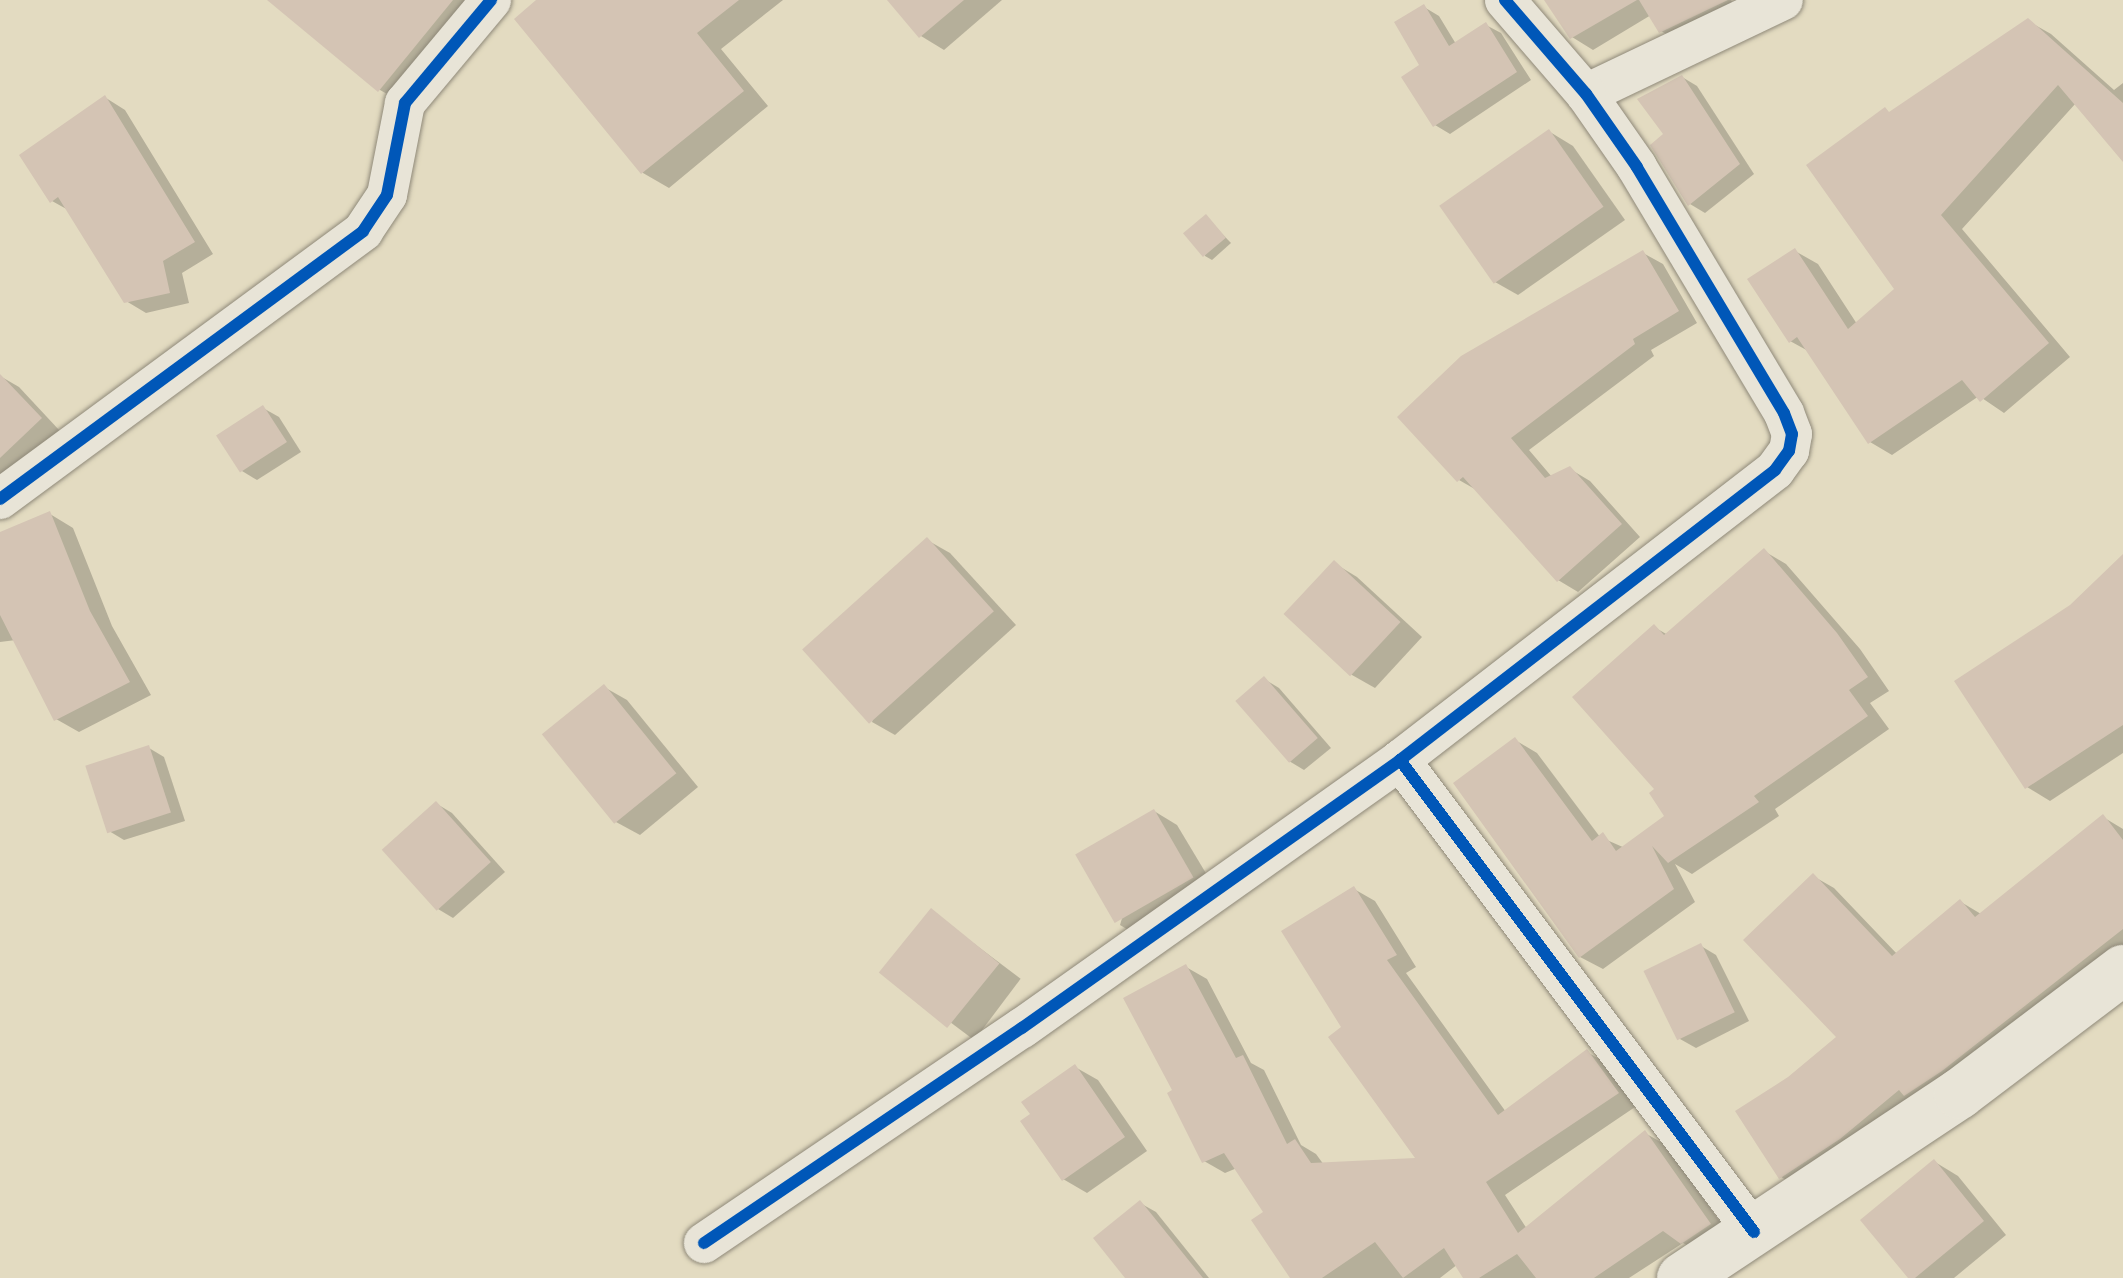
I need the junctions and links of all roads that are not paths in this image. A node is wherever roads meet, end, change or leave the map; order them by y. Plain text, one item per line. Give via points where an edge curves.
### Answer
1 (491, 0) edge
2 (1505, 0) edge
3 (1784, 0) edge
4 (1586, 94) junction
5 (0, 499) edge
6 (1400, 760) junction
7 (2123, 970) edge
8 (1754, 1232) junction
9 (704, 1244) dead end
10 (1682, 1278) edge

1 - 5 street via 405,103 387,195 363,231
2 - 4 street
3 - 4 street
4 - 6 street via 1784,413 1790,452 1776,470
6 - 8 street
6 - 9 street
7 - 8 street via 1960,1094
8 - 10 street

